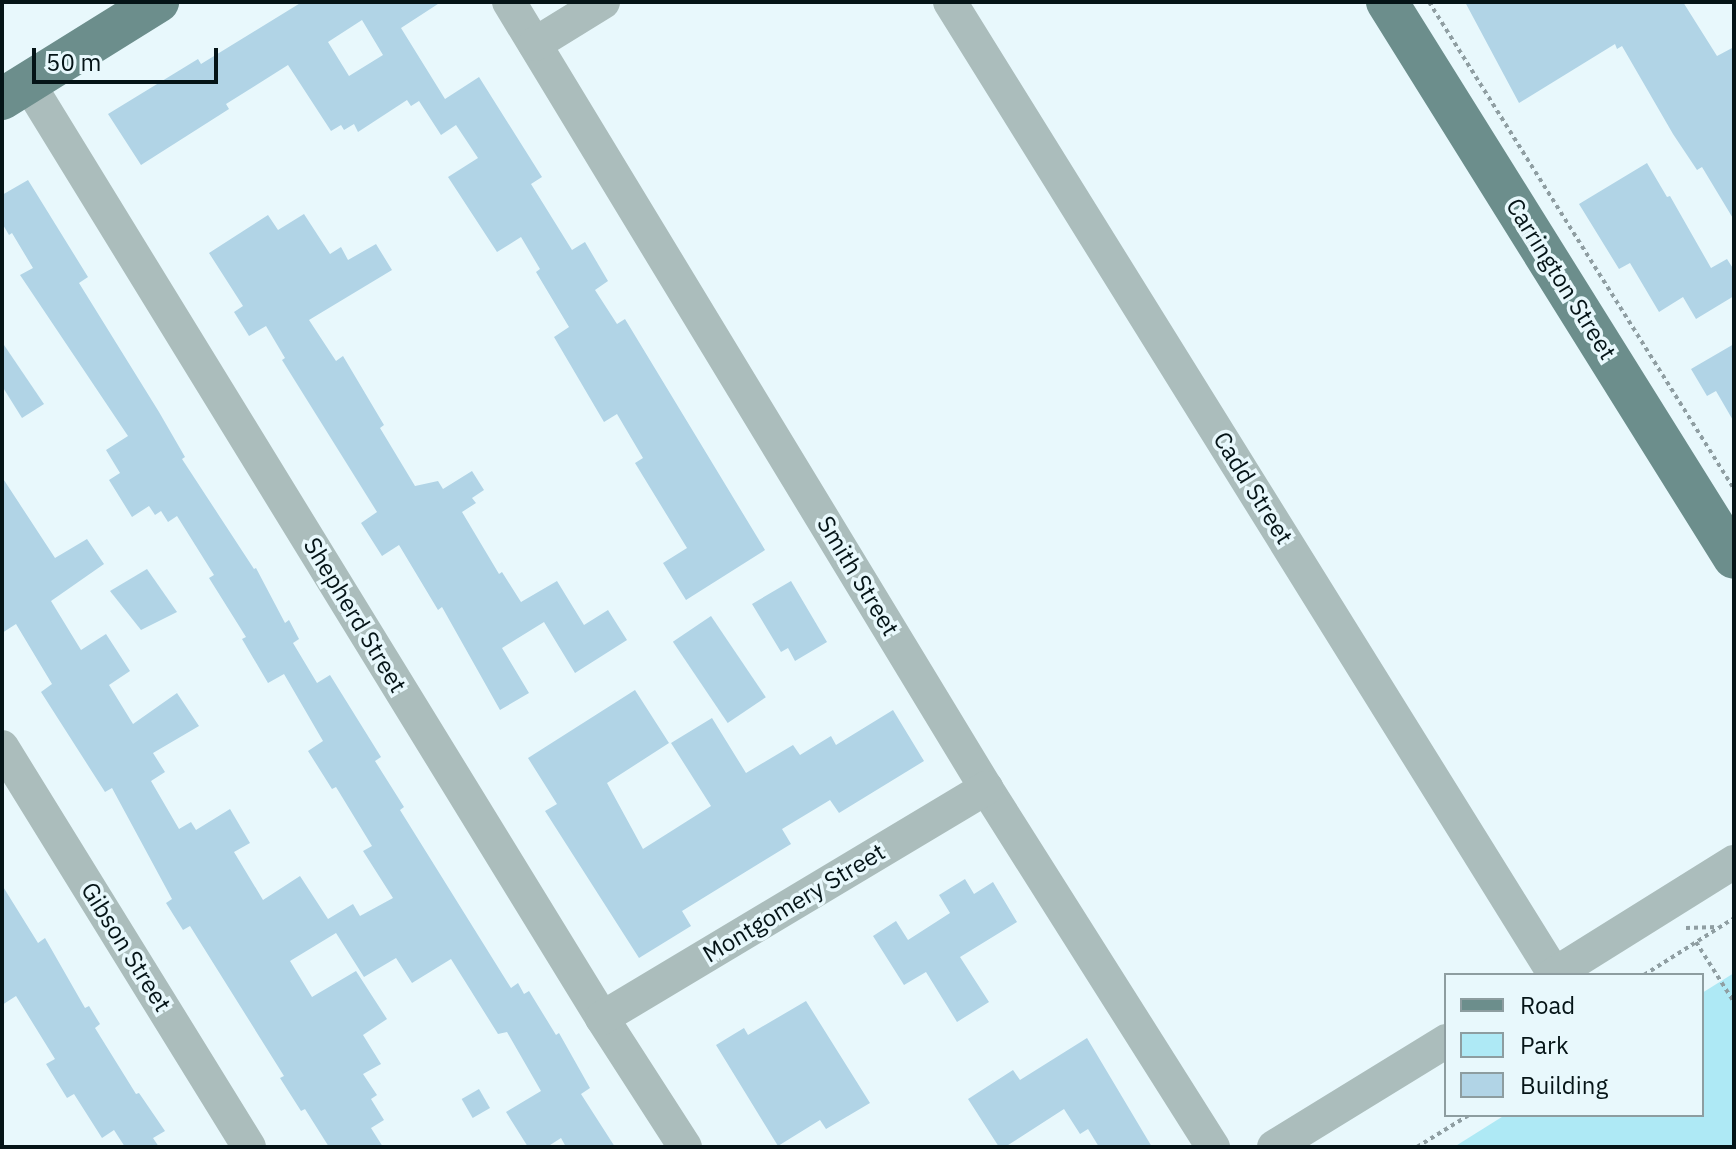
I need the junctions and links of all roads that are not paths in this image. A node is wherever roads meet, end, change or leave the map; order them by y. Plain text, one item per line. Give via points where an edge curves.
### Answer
1 (158, 2) edge
2 (509, 2) edge
3 (603, 2) edge
4 (950, 2) edge
5 (1387, 2) edge
6 (535, 44) junction
7 (15, 91) edge
8 (1734, 558) edge
9 (1734, 572) edge
10 (2, 747) edge
11 (986, 788) junction
12 (1734, 862) edge
13 (1734, 887) edge
14 (1553, 973) edge
15 (1557, 973) edge
16 (1601, 973) edge
17 (602, 1018) junction
18 (1444, 1042) edge
19 (1444, 1065) edge
20 (249, 1147) edge
21 (685, 1147) edge
22 (1213, 1147) edge
23 (1274, 1147) edge
24 (1309, 1147) edge

1 - 7 main road
2 - 6 street, Smith Street
3 - 6 street
4 - 14 street, Cadd Street
5 - 8 main road, Carrington Street
6 - 11 street, Smith Street
7 - 17 street, Shepherd Street
8 - 9 main road, Carrington Street
10 - 20 street, Gibson Street
11 - 17 street, Montgomery Street
11 - 22 street, Smith Street
12 - 15 street
13 - 16 street via 1682,936
17 - 21 street, Shepherd Street
18 - 23 street
19 - 24 street

